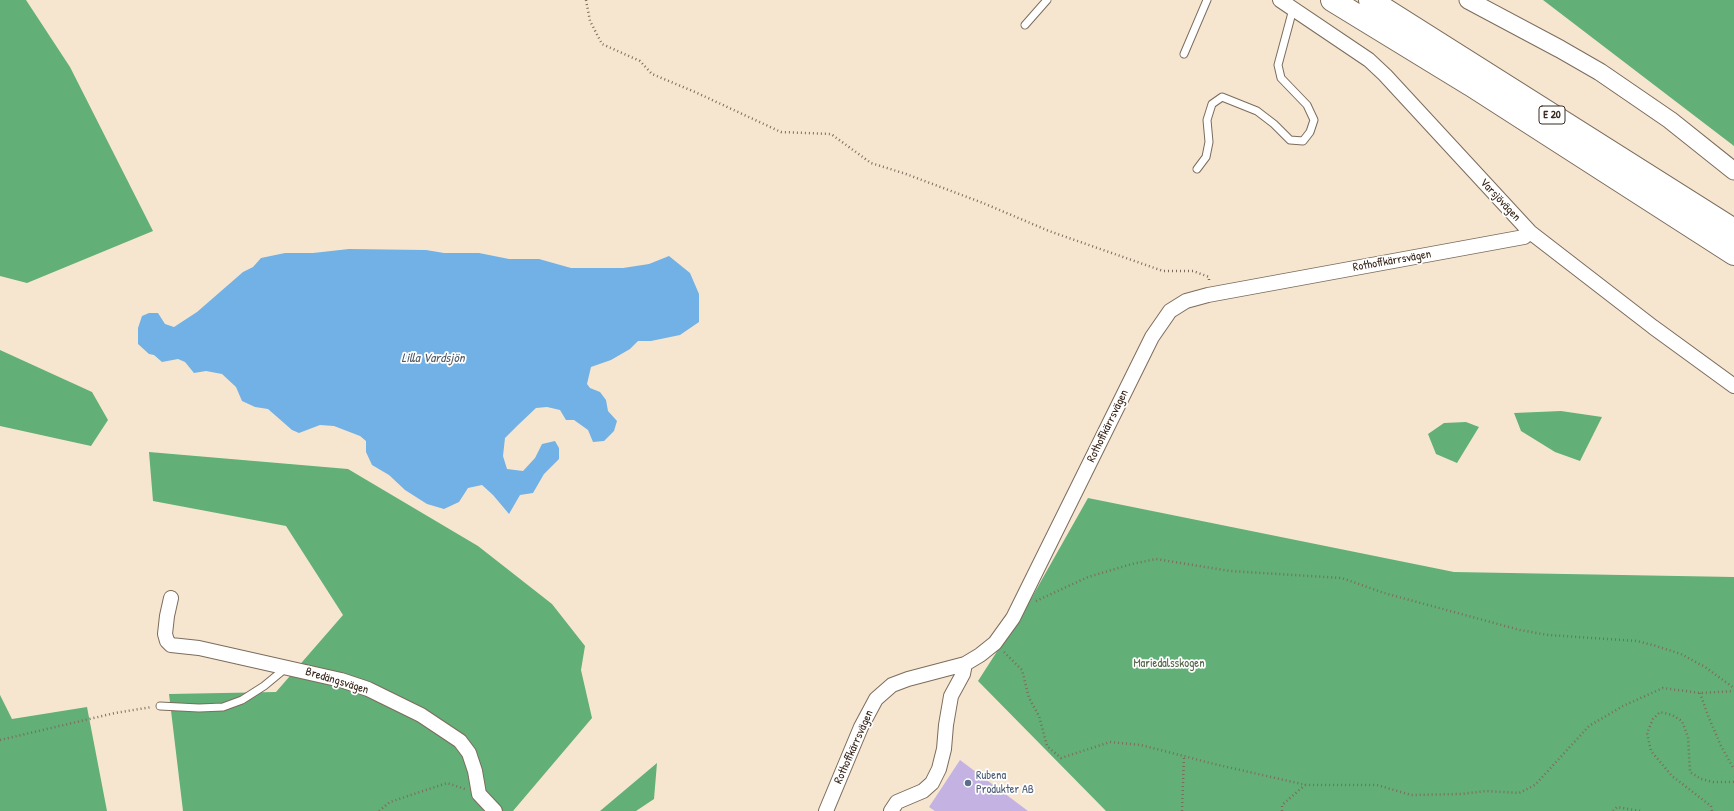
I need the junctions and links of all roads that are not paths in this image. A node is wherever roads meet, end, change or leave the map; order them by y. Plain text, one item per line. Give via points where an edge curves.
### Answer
1 (1046, 0) edge
2 (1207, 0) edge
3 (1280, 0) edge
4 (1332, 0) edge
5 (1370, 0) edge
6 (1468, 0) edge
7 (1293, 9) junction
8 (1025, 25) dead end
9 (1184, 54) dead end
10 (1197, 169) dead end
11 (1734, 171) edge
12 (1734, 230) edge
13 (1530, 232) junction
14 (1734, 254) edge
15 (1734, 386) edge
16 (171, 598) dead end
17 (965, 664) junction
18 (287, 667) junction
19 (160, 706) road end
20 (495, 811) edge
21 (826, 811) edge
22 (891, 811) edge

1 - 8 lane
2 - 9 lane
3 - 7 street, Varsjövägen
4 - 14 highway, E 20 via 1471,85
5 - 12 highway, E 20
6 - 11 street via 1600,72 1670,120
7 - 10 lane via 1278,65 1281,78 1307,105 1314,120 1310,132 1303,141 1290,140 1257,111 1222,97 1212,104 1207,120 1209,142 1206,157
7 - 13 street, Varsjövägen via 1369,60 1385,75
13 - 15 street, Varsjövägen
13 - 17 street, Rothoffkärrsvägen via 1524,237 1208,295 1178,304 1161,322 1152,337 1013,618 995,643
16 - 18 street, Bredängsvägen via 165,634 171,645 199,648
17 - 21 street, Rothoffkärrsvägen via 892,685 876,699 861,727
17 - 22 street via 963,674 951,696 944,749 932,783 897,802
18 - 19 lane via 248,697 223,707
18 - 20 street, Bredängsvägen via 368,689 421,715 447,732 460,741 469,753 479,794

